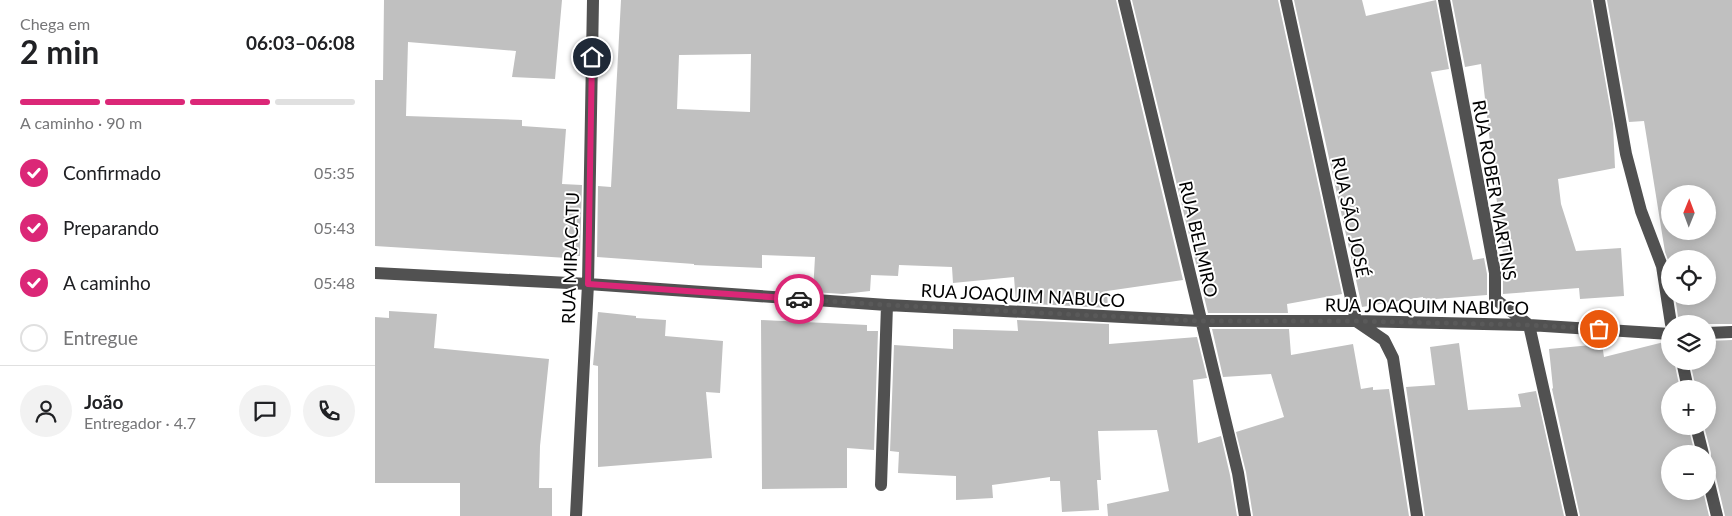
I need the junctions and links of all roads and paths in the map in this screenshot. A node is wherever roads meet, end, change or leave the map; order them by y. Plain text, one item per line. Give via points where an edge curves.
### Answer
1 (593, 0) edge
2 (1124, 0) edge
3 (1285, 0) edge
4 (1444, 0) edge
5 (1599, 0) edge
6 (375, 273) edge
7 (588, 284) junction
8 (887, 305) junction
9 (1670, 315) edge
10 (1200, 321) junction
11 (1356, 321) junction
12 (1529, 325) junction
13 (1732, 332) edge
14 (1661, 333) edge
15 (1716, 333) edge
16 (881, 485) dead end
17 (1713, 500) edge
18 (576, 516) edge
19 (1245, 516) edge
20 (1417, 516) edge
21 (1572, 516) edge
22 (1717, 516) edge

1 - 7 street, RUA MIRACATU
2 - 10 street, RUA BELMIRO
3 - 11 street, RUA SÃO JOSÉ
4 - 12 street, RUA ROBER MARTINS via 1495,273 1495,299
5 - 9 street via 1626,154 1641,211 1662,266
6 - 7 street, RUA JOAQUIM NABUCO
7 - 8 street, RUA JOAQUIM NABUCO
7 - 18 street, RUA MIRACATU
8 - 10 street, RUA JOAQUIM NABUCO
8 - 16 street
10 - 11 street, RUA JOAQUIM NABUCO
10 - 19 street, RUA BELMIRO via 1238,473
11 - 12 street, RUA JOAQUIM NABUCO
11 - 20 street via 1384,340 1393,358
12 - 14 street, RUA JOAQUIM NABUCO
12 - 21 street
13 - 15 street
17 - 22 street

